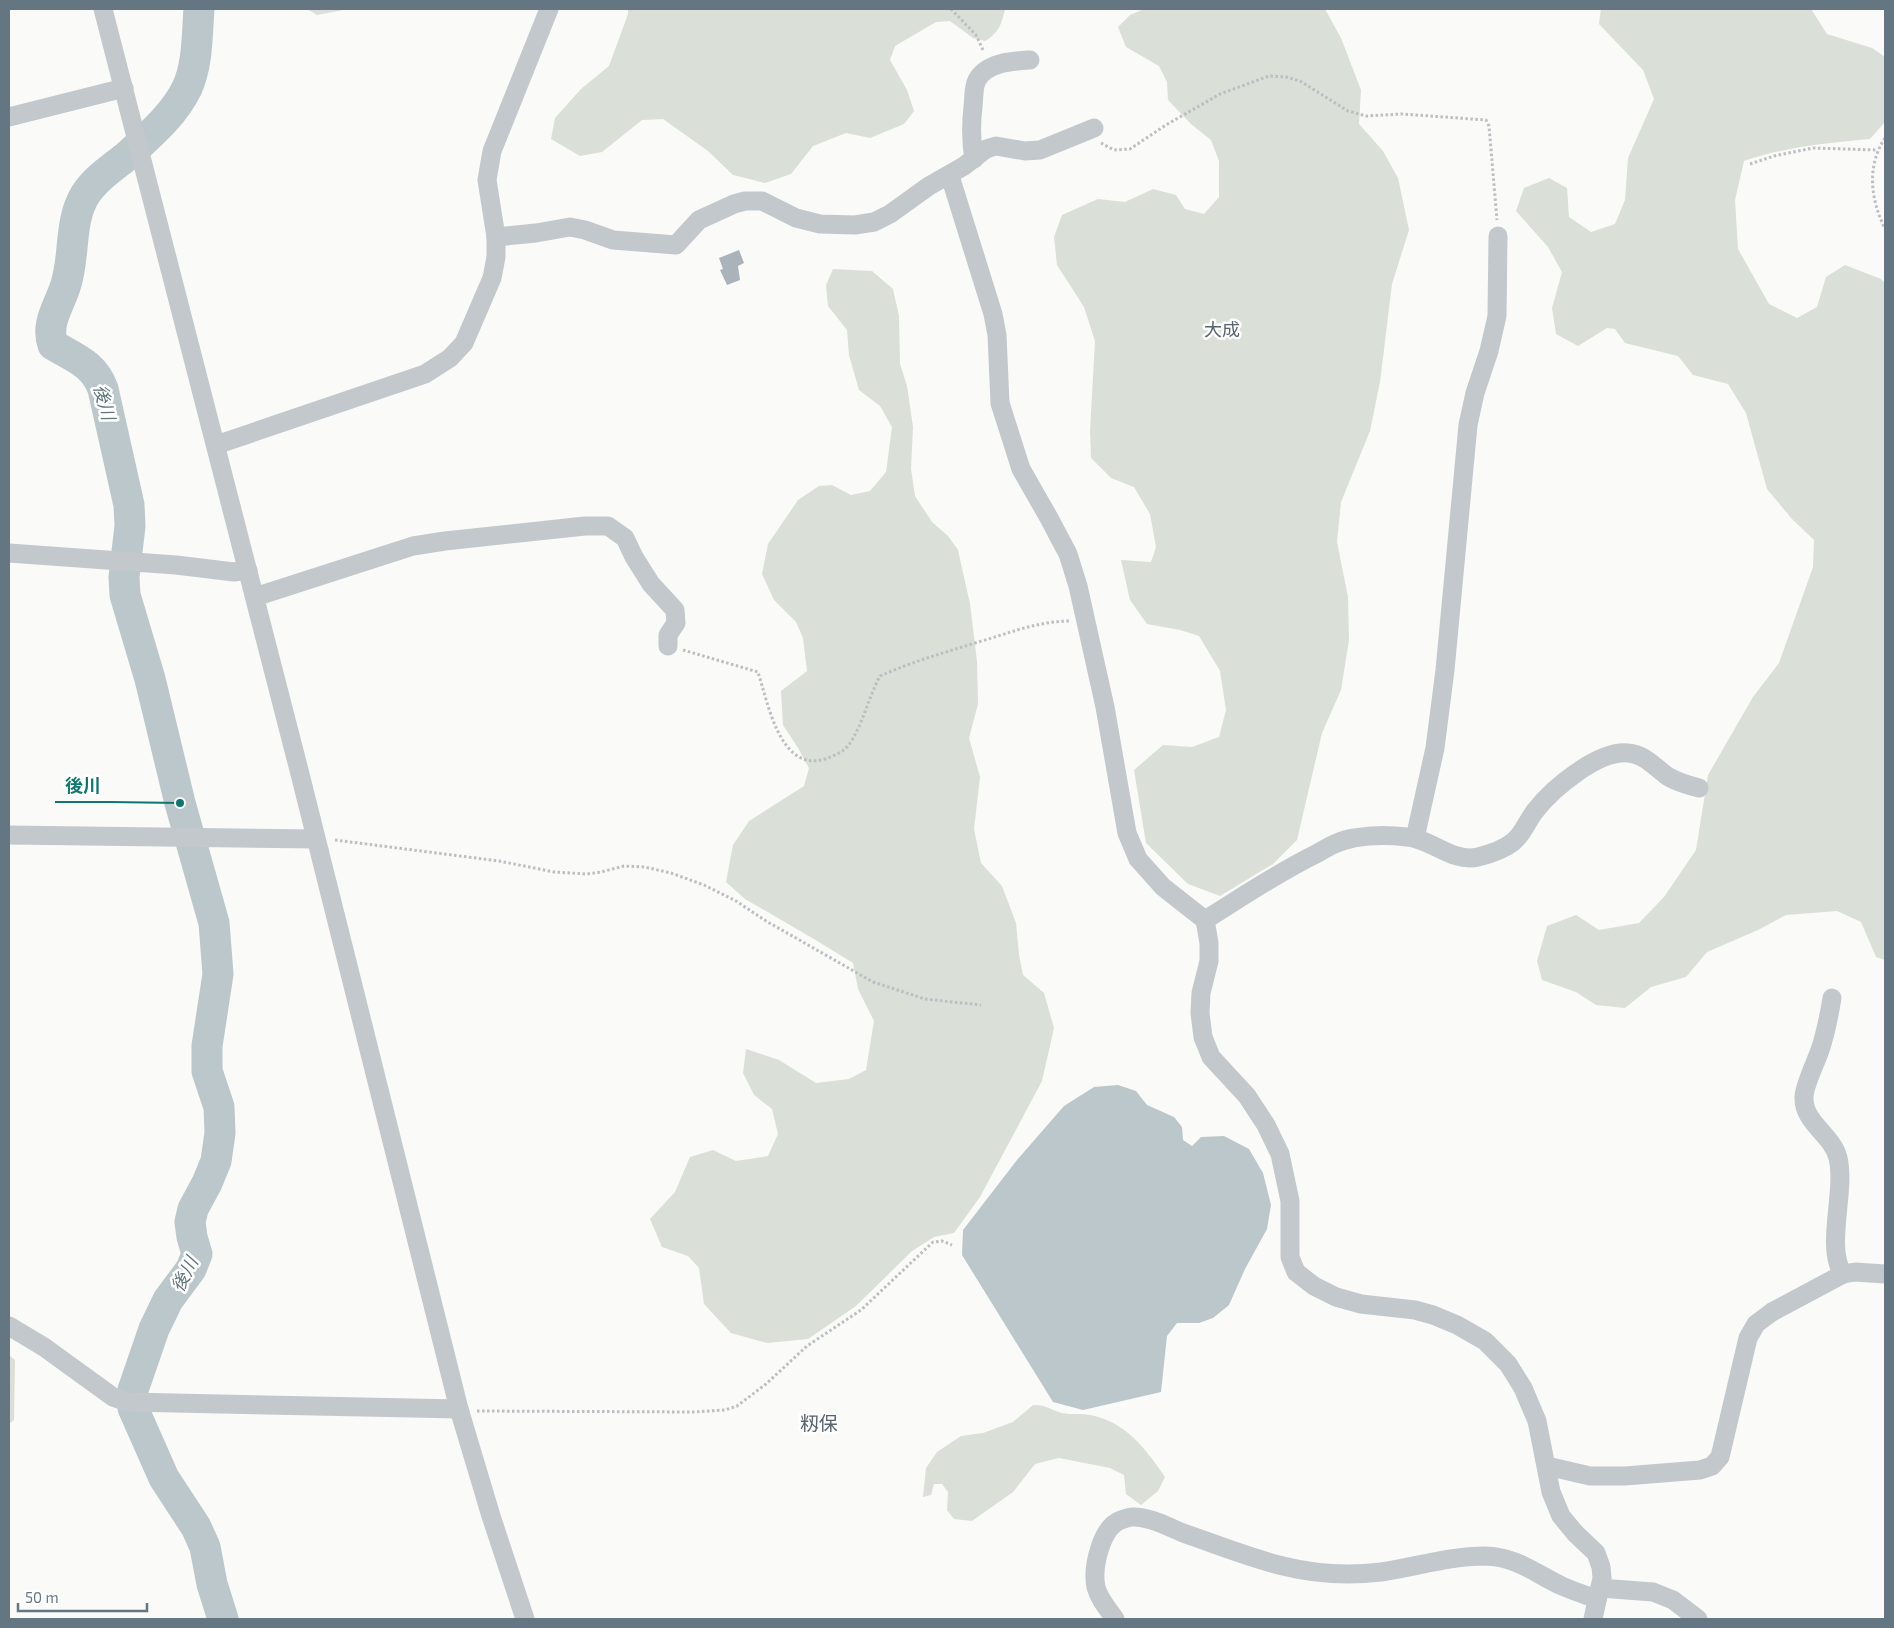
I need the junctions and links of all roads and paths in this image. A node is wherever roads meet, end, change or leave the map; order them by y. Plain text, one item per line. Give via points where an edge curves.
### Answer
1 (103, 9) edge
2 (549, 9) edge
3 (952, 9) edge
4 (1030, 60) dead end
5 (986, 71) junction
6 (124, 88) junction
7 (9, 117) edge
8 (1094, 128) joint
9 (1885, 138) edge
10 (1877, 150) junction
11 (974, 159) junction
12 (1750, 164) dead end
13 (950, 176) junction
14 (1885, 229) edge
15 (1498, 236) joint
16 (496, 237) junction
17 (216, 445) junction
18 (9, 553) edge
19 (248, 570) junction
20 (255, 597) junction
21 (1085, 622) junction
22 (668, 646) joint
23 (1699, 788) dead end
24 (9, 835) edge
25 (1415, 838) junction
26 (315, 839) junction
27 (1205, 920) junction
28 (1832, 998) dead end
29 (981, 1006) dead end
30 (952, 1244) dead end
31 (1843, 1274) junction
32 (1885, 1274) edge
33 (9, 1326) edge
34 (459, 1409) junction
35 (1547, 1466) junction
36 (1599, 1593) junction
37 (525, 1619) edge
38 (1115, 1619) edge
39 (1594, 1619) edge
40 (1698, 1619) edge

1 - 6 street
2 - 16 street via 492,151 487,180
3 - 5 path via 976,35 984,50
4 - 5 street via 1006,62
5 - 11 street via 975,88 972,118
6 - 7 street
6 - 17 street
8 - 11 street via 1040,150 996,146 986,149
8 - 15 path via 1100,143 1114,150 1130,149 1220,94 1269,76 1300,81 1348,111 1366,116 1402,114 1486,120
9 - 10 path
10 - 12 path via 1814,148
10 - 14 path via 1871,173 1878,214
11 - 13 street
13 - 16 street via 929,186 890,214 874,222 855,225 820,224 796,218 762,201 745,201 699,220 676,245 613,240 570,227
13 - 21 street via 993,314 1000,403 1006,428 1021,469 1068,554
15 - 25 street via 1497,316 1468,425 1444,680 1435,748
16 - 17 street via 492,278 464,343 450,358 425,374
17 - 19 street
18 - 19 street via 176,564 234,572
19 - 20 street
20 - 22 street via 413,546 608,526 625,538 651,584 675,610 676,623 668,635
20 - 26 street
21 - 22 path via 1051,621 1007,632 909,663 880,676 848,746 837,755 818,761 798,758 788,749 778,732 758,672
21 - 27 street via 1105,707 1127,833 1138,859 1163,887
23 - 25 street via 1681,784 1639,756 1616,754 1592,763 1565,780 1535,812 1519,836 1500,850 1476,858 1463,858
24 - 26 street
25 - 27 street via 1375,836 1338,842 1256,887
26 - 29 path via 499,861 554,872 587,874 624,866 671,873 736,901 873,982 925,999
26 - 34 street
27 - 35 street via 1209,962 1201,1000 1203,1037 1211,1057 1247,1096 1266,1124 1280,1154 1290,1200 1290,1257 1296,1272 1336,1297 1433,1315 1485,1341 1508,1364 1523,1388 1537,1421
28 - 31 street via 1820,1049 1803,1095 1811,1121 1838,1157 1841,1182 1836,1253 1837,1266
30 - 34 path via 933,1242 862,1310 807,1346 737,1406 694,1412
31 - 32 street
31 - 35 street via 1756,1324 1748,1338 1720,1457 1712,1466 1700,1470 1590,1476
33 - 34 street via 44,1347 112,1397 134,1402
34 - 37 street
35 - 36 street via 1551,1492 1561,1516 1596,1553 1601,1567
36 - 38 street via 1562,1586 1516,1561 1486,1556 1380,1572 1317,1573 1281,1565 1150,1520 1132,1517 1119,1520 1110,1528 1097,1556 1096,1586
36 - 39 street
36 - 40 street via 1653,1592 1673,1600

